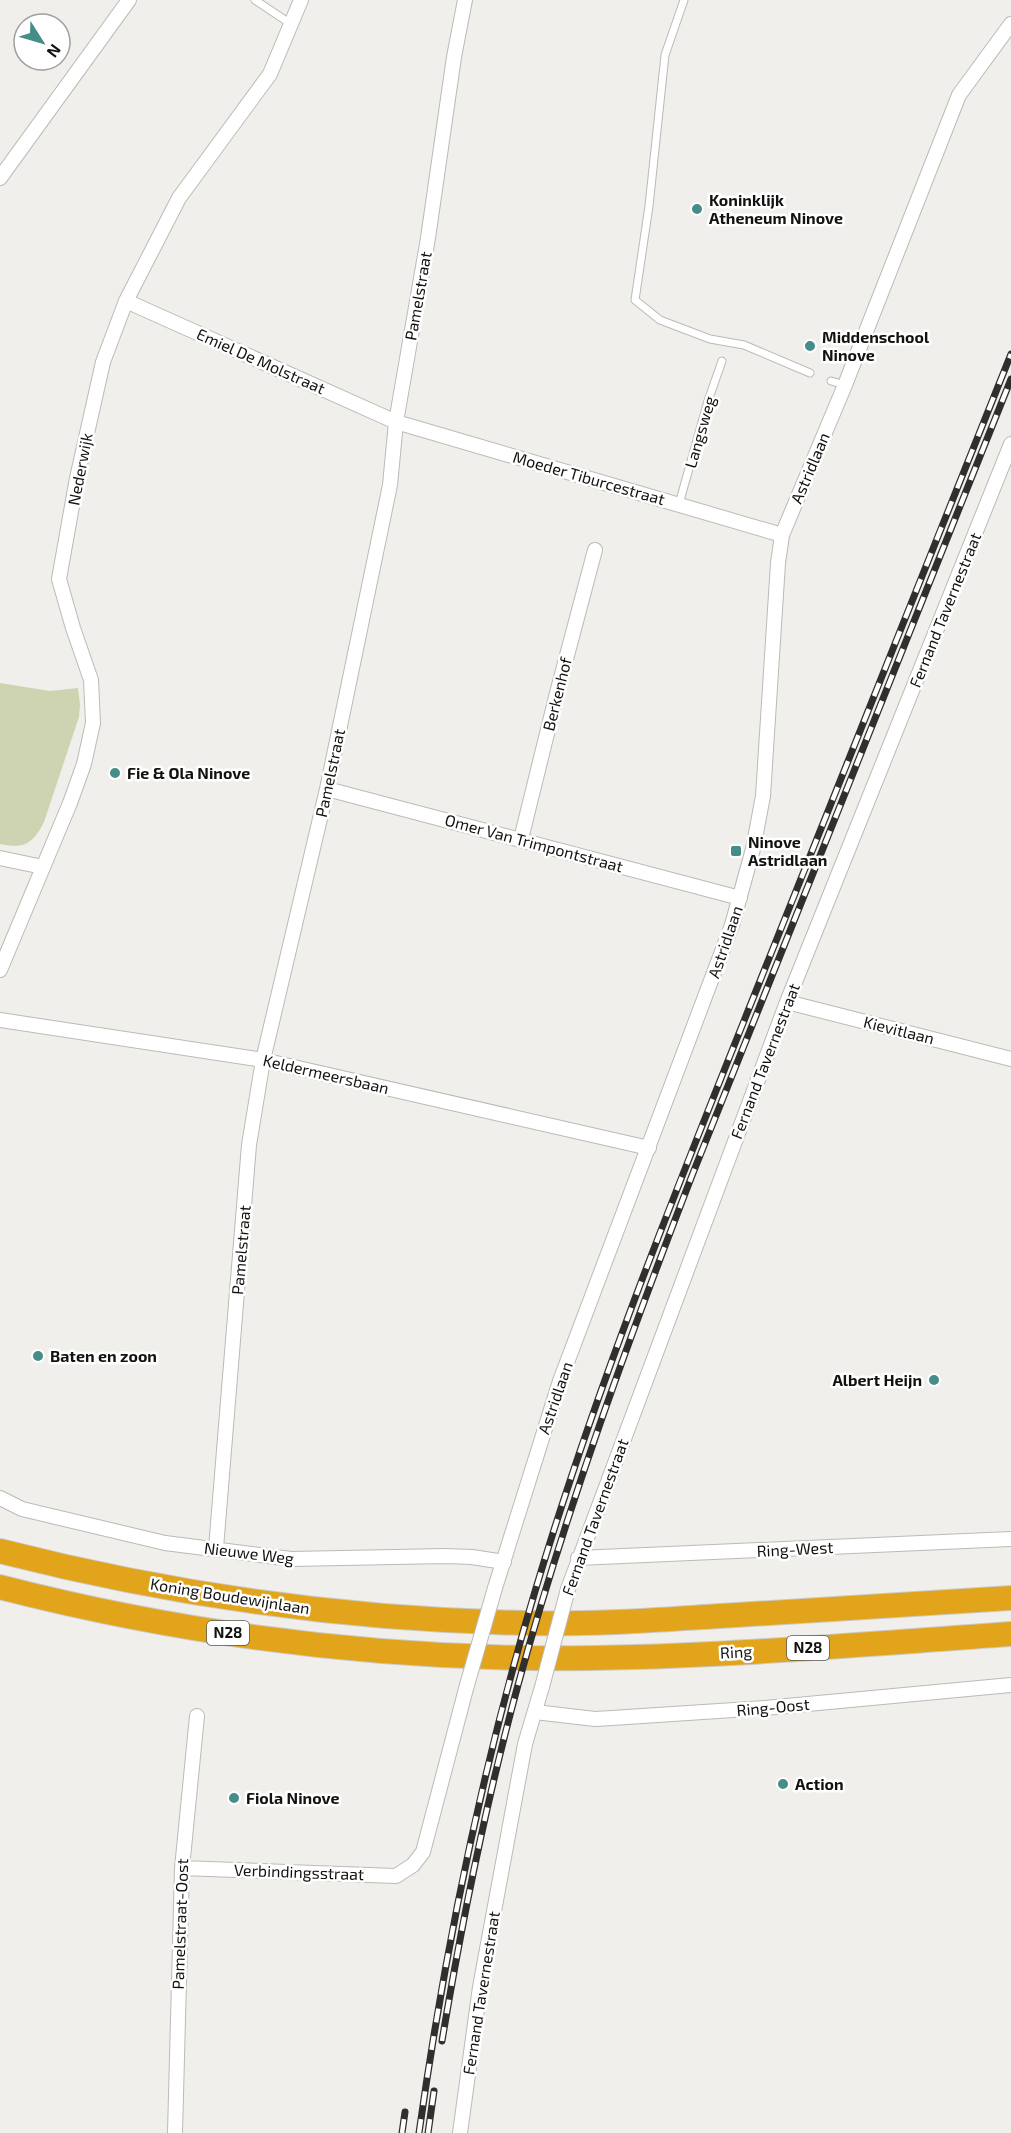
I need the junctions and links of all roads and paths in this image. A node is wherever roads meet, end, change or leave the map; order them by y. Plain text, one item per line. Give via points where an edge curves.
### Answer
1 (129, 0) edge
2 (255, 0) edge
3 (301, 0) edge
4 (465, 0) edge
5 (684, 0) edge
6 (291, 24) junction
7 (1011, 24) edge
8 (0, 178) edge
9 (126, 301) junction
10 (722, 361) dead end
11 (810, 373) dead end
12 (831, 381) dead end
13 (845, 385) junction
14 (396, 422) junction
15 (1011, 444) edge
16 (1008, 461) edge
17 (679, 504) junction
18 (782, 535) junction
19 (595, 550) dead end
20 (327, 789) junction
21 (522, 839) junction
22 (0, 858) edge
23 (43, 867) junction
24 (740, 898) junction
25 (0, 970) edge
26 (787, 1002) junction
27 (0, 1020) edge
28 (1011, 1059) edge
29 (263, 1060) junction
30 (649, 1148) junction
31 (0, 1498) edge
32 (1011, 1539) edge
33 (216, 1548) junction
34 (0, 1551) edge
35 (578, 1558) junction
36 (504, 1562) junction
37 (0, 1587) edge
38 (1011, 1598) edge
39 (1011, 1634) edge
40 (1011, 1686) edge
41 (535, 1712) junction
42 (197, 1716) dead end
43 (413, 1865) joint
44 (182, 1868) junction
45 (175, 2133) edge
46 (460, 2133) edge

1 - 8 street
2 - 6 lane
3 - 6 street, Nederwijk
4 - 14 street, Pamelstraat
5 - 11 lane via 665,55 650,206 635,300 660,320 710,339 744,345
6 - 9 street, Nederwijk via 270,74 179,198
7 - 13 street, Astridlaan via 959,95
9 - 14 street, Emiel De Molstraat
9 - 23 street, Nederwijk via 103,362 59,579 91,680 93,723 84,764
10 - 17 lane, Langsweg
12 - 13 lane
13 - 18 street, Astridlaan
14 - 17 street, Moeder Tiburcestraat
14 - 20 street, Pamelstraat via 390,485
15 - 16 street, Fernand Tavernestraat
16 - 26 street, Fernand Tavernestraat
17 - 18 street, Moeder Tiburcestraat
18 - 24 street, Astridlaan via 760,822
19 - 21 street, Berkenhof
20 - 21 street, Omer Van Trimpontstraat
20 - 29 street, Pamelstraat
21 - 24 street, Omer Van Trimpontstraat
22 - 23 street
23 - 25 street, Nederwijk
24 - 30 street, Astridlaan
26 - 28 street, Kievitlaan
26 - 35 street, Fernand Tavernestraat
27 - 29 street, Keldermeersbaan
29 - 30 street, Keldermeersbaan
29 - 33 street, Pamelstraat via 249,1145
30 - 36 street, Astridlaan via 560,1381
31 - 33 street, Nieuwe Weg via 22,1509 108,1530 165,1543
32 - 35 street, Ring-West
33 - 36 street, Nieuwe Weg via 291,1559 446,1556
34 - 38 highway, Koning Boudewijnlaan / N28 via 123,1579 240,1599 371,1615 463,1621 605,1623
35 - 41 street, Fernand Tavernestraat, bridge
36 - 43 street, Astridlaan, bridge via 423,1852
37 - 39 highway, Ring / N28 via 114,1613 241,1635 460,1656 750,1652
40 - 41 street, Ring-Oost via 595,1719
41 - 46 street, Fernand Tavernestraat via 525,1744 480,1986
42 - 44 street, Pamelstraat-Oost
43 - 44 street, Verbindingsstraat via 396,1876
44 - 45 street, Pamelstraat-Oost

